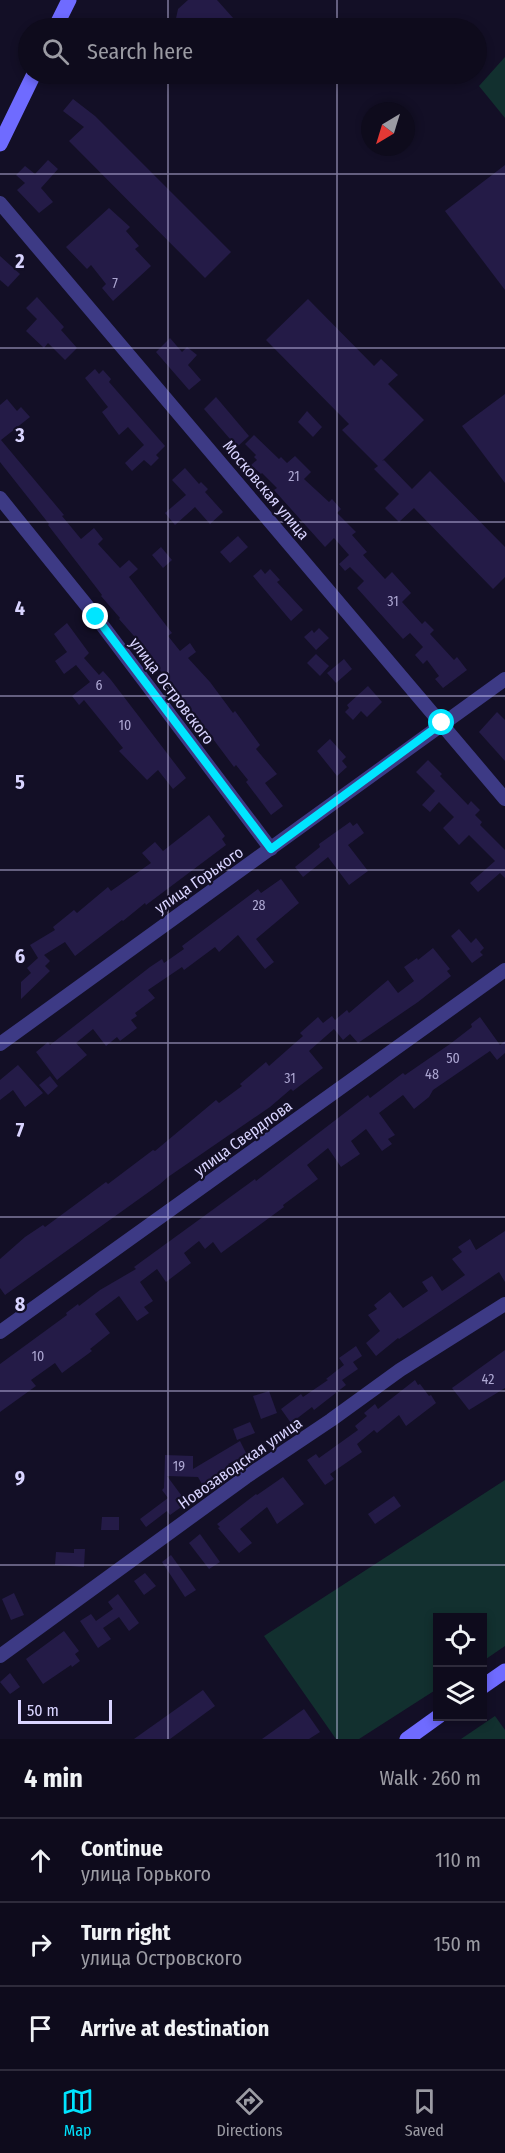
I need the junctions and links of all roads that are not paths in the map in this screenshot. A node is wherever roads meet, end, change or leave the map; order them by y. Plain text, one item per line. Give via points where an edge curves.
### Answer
1 (69, 0) edge
2 (60, 18) edge
3 (29, 84) edge
4 (0, 144) edge
5 (0, 203) edge
6 (0, 498) edge
7 (505, 679) edge
8 (442, 723) junction
9 (505, 799) edge
10 (271, 849) junction
11 (505, 970) edge
12 (0, 1044) edge
13 (505, 1304) edge
14 (0, 1332) edge
15 (0, 1656) edge
16 (505, 1671) edge
17 (487, 1684) edge
18 (433, 1720) edge
19 (407, 1739) edge

1 - 2 street
3 - 4 street
5 - 8 street, Московская улица
6 - 10 street, улица Островского via 96,617
7 - 8 street, улица Горького
8 - 9 street, Московская улица
8 - 10 street, улица Горького
10 - 12 street, улица Горького
11 - 14 street, улица Свердлова
13 - 15 street, Новозаводская улица via 400,1370
16 - 17 street
18 - 19 street

